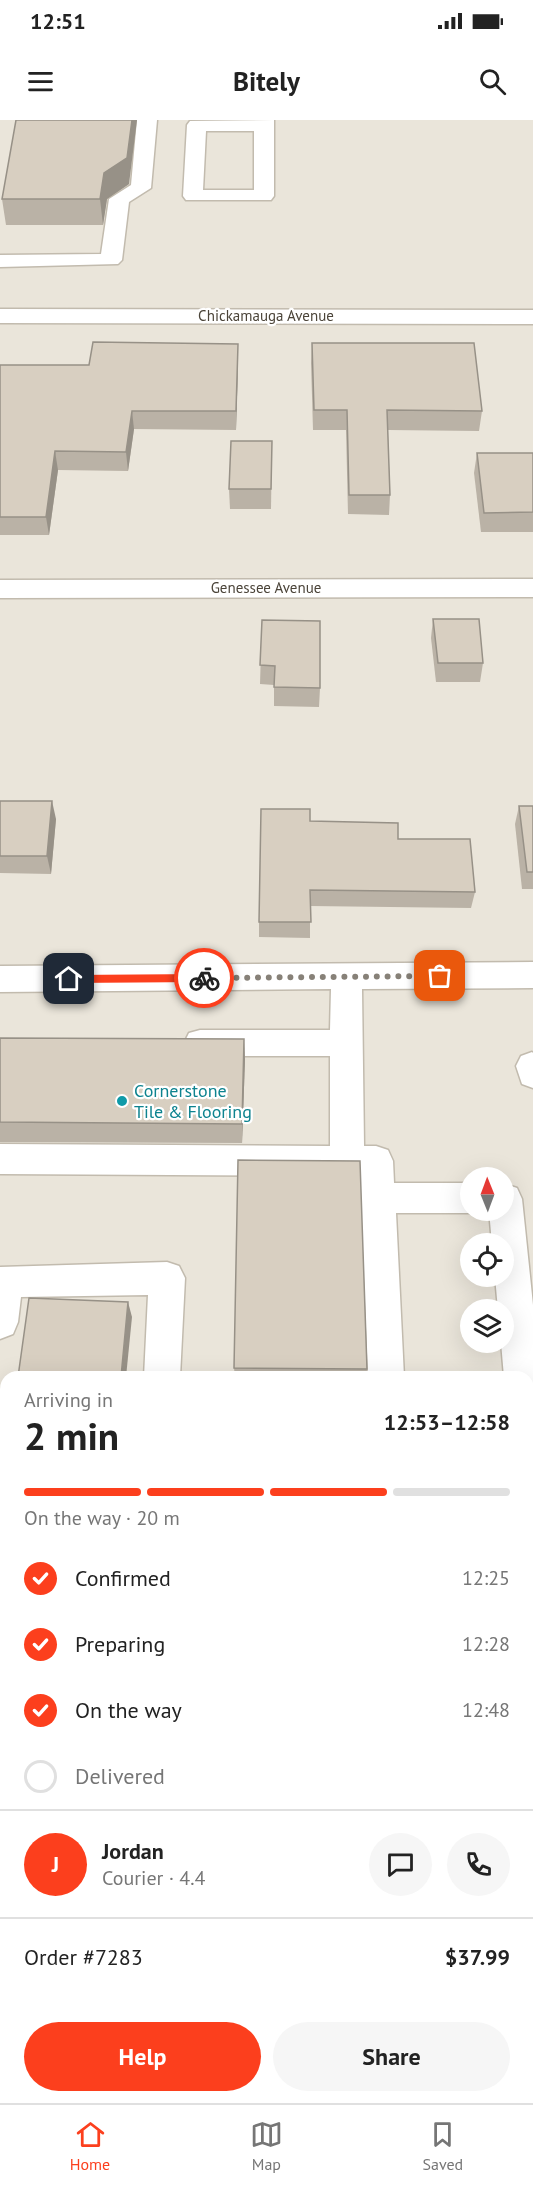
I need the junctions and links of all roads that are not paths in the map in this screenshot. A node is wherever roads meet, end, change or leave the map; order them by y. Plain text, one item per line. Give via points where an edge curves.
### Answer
1 (147, 120) edge
2 (264, 122) edge
3 (0, 261) edge
4 (0, 316) edge
5 (533, 317) edge
6 (533, 588) edge
7 (0, 589) edge
8 (533, 975) edge
9 (347, 977) junction
10 (0, 979) edge
11 (167, 1043) edge
12 (346, 1043) junction
13 (0, 1159) edge
14 (347, 1161) junction
15 (378, 1198) junction
16 (460, 1198) edge
17 (514, 1199) edge
18 (0, 1322) edge
19 (162, 1371) edge
20 (386, 1371) edge
21 (522, 1371) edge

1 - 3 street via 141,188 119,199 111,260
2 - 2 street via 264,196 193,196 197,125
4 - 5 street, Chickamauga Avenue
6 - 7 street, Genessee Avenue
8 - 9 street
9 - 10 street
9 - 12 street
11 - 12 street
12 - 14 street
13 - 14 street
14 - 15 street via 376,1161
15 - 16 street
15 - 20 street
17 - 21 street
18 - 19 street via 5,1281 167,1278

